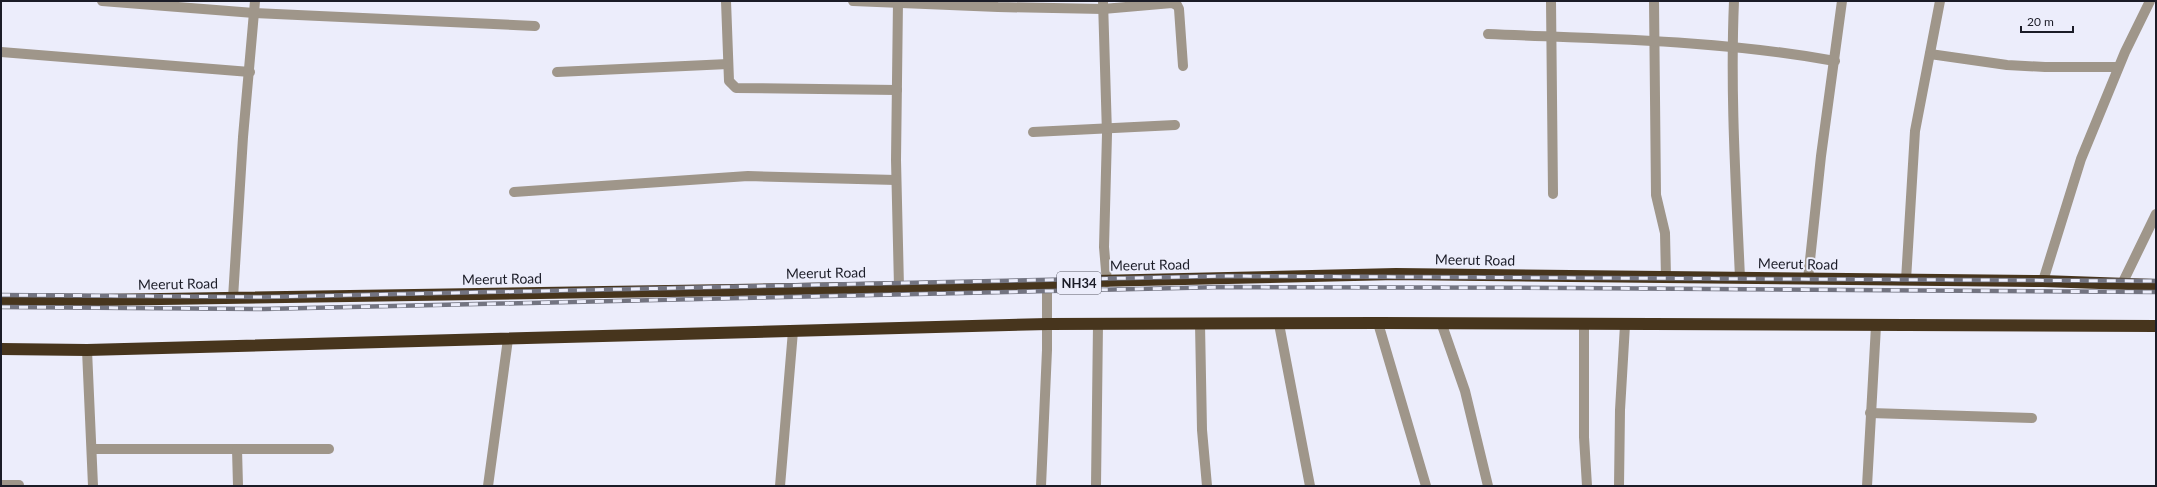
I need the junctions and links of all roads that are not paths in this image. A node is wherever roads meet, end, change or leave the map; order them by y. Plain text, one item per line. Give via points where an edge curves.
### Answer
1 (102, 1) edge
2 (255, 1) edge
3 (726, 1) edge
4 (853, 1) edge
5 (1551, 1) edge
6 (1654, 1) edge
7 (1734, 1) edge
8 (1842, 1) edge
9 (1940, 1) edge
10 (2150, 1) edge
11 (898, 2) edge
12 (1103, 5) edge
13 (254, 13) junction
14 (535, 26) dead end
15 (1488, 34) dead end
16 (1552, 36) junction
17 (1654, 41) junction
18 (1732, 46) junction
19 (1, 52) edge
20 (1930, 54) junction
21 (1835, 61) junction
22 (728, 64) junction
23 (1182, 66) dead end
24 (2118, 67) junction
25 (250, 72) junction
26 (557, 72) dead end
27 (897, 90) junction
28 (1175, 125) dead end
29 (1107, 128) junction
30 (1032, 132) dead end
31 (896, 180) junction
32 (514, 192) dead end
33 (1553, 194) dead end
34 (2156, 214) edge
35 (1666, 277) junction
36 (1740, 278) junction
37 (1808, 279) junction
38 (1906, 280) junction
39 (2043, 281) junction
40 (1107, 282) junction
41 (2122, 284) junction
42 (1047, 285) junction
43 (2156, 285) edge
44 (898, 287) junction
45 (233, 298) junction
46 (1, 299) edge
47 (1378, 323) junction
48 (1048, 324) junction
49 (1098, 324) junction
50 (1200, 324) junction
51 (1279, 324) junction
52 (1442, 325) junction
53 (1584, 325) junction
54 (1625, 325) junction
55 (1876, 326) junction
56 (2156, 326) edge
57 (793, 331) junction
58 (508, 339) junction
59 (1, 349) edge
60 (87, 350) junction
61 (1870, 413) junction
62 (2032, 418) dead end
63 (93, 449) junction
64 (237, 449) junction
65 (329, 449) dead end
66 (1, 485) edge
67 (19, 485) dead end
68 (93, 486) edge
69 (238, 486) edge
70 (488, 486) edge
71 (780, 486) edge
72 (1041, 486) edge
73 (1096, 486) edge
74 (1208, 486) edge
75 (1310, 486) edge
76 (1426, 486) edge
77 (1488, 486) edge
78 (1587, 486) edge
79 (1619, 486) edge
80 (1867, 486) edge

1 - 13 street
2 - 13 street
3 - 22 street
4 - 11 street
5 - 16 street
6 - 17 street
7 - 18 street
8 - 21 street
9 - 20 street
10 - 24 street
11 - 12 street
11 - 27 street
12 - 23 street via 1177,5
12 - 29 street
13 - 14 street
13 - 25 street
15 - 16 street
16 - 17 street
16 - 33 street
17 - 18 street
17 - 35 street via 1656,195 1665,233
18 - 21 street via 1782,51
18 - 36 street
19 - 25 street
20 - 24 street via 2007,65
20 - 38 street via 1913,146
21 - 37 street via 1821,156
22 - 26 street
22 - 27 street via 729,81 736,88
24 - 39 street via 2077,171
25 - 45 street via 243,136
27 - 31 street
28 - 29 street
29 - 30 street
29 - 40 street via 1104,247
31 - 32 street via 748,176
31 - 44 street
34 - 41 street
35 - 36 highway, Meerut Road / NH34
35 - 40 highway, Meerut Road / NH34 via 1396,274
36 - 37 highway, Meerut Road / NH34
37 - 38 highway, Meerut Road / NH34
38 - 39 highway, Meerut Road / NH34
39 - 41 highway, Meerut Road / NH34
40 - 42 highway, Meerut Road / NH34
41 - 43 highway, Meerut Road / NH34
42 - 44 highway, Meerut Road / NH34
42 - 48 street
44 - 45 highway, Meerut Road / NH34
45 - 46 highway, Meerut Road / NH34
47 - 51 highway
47 - 52 highway
47 - 76 street
48 - 49 highway
48 - 57 highway
48 - 72 street
49 - 50 highway
49 - 73 street
50 - 51 highway
50 - 74 street via 1202,430
51 - 75 street
52 - 53 highway
52 - 77 street via 1465,391
53 - 54 highway
53 - 78 street via 1584,437
54 - 55 highway
54 - 79 street
55 - 56 highway
55 - 61 street
57 - 58 highway
57 - 71 street
58 - 60 highway
58 - 70 street
59 - 60 highway
60 - 63 street
61 - 62 street
61 - 80 street
63 - 64 street
63 - 68 street
64 - 65 street
64 - 69 street
66 - 67 street

